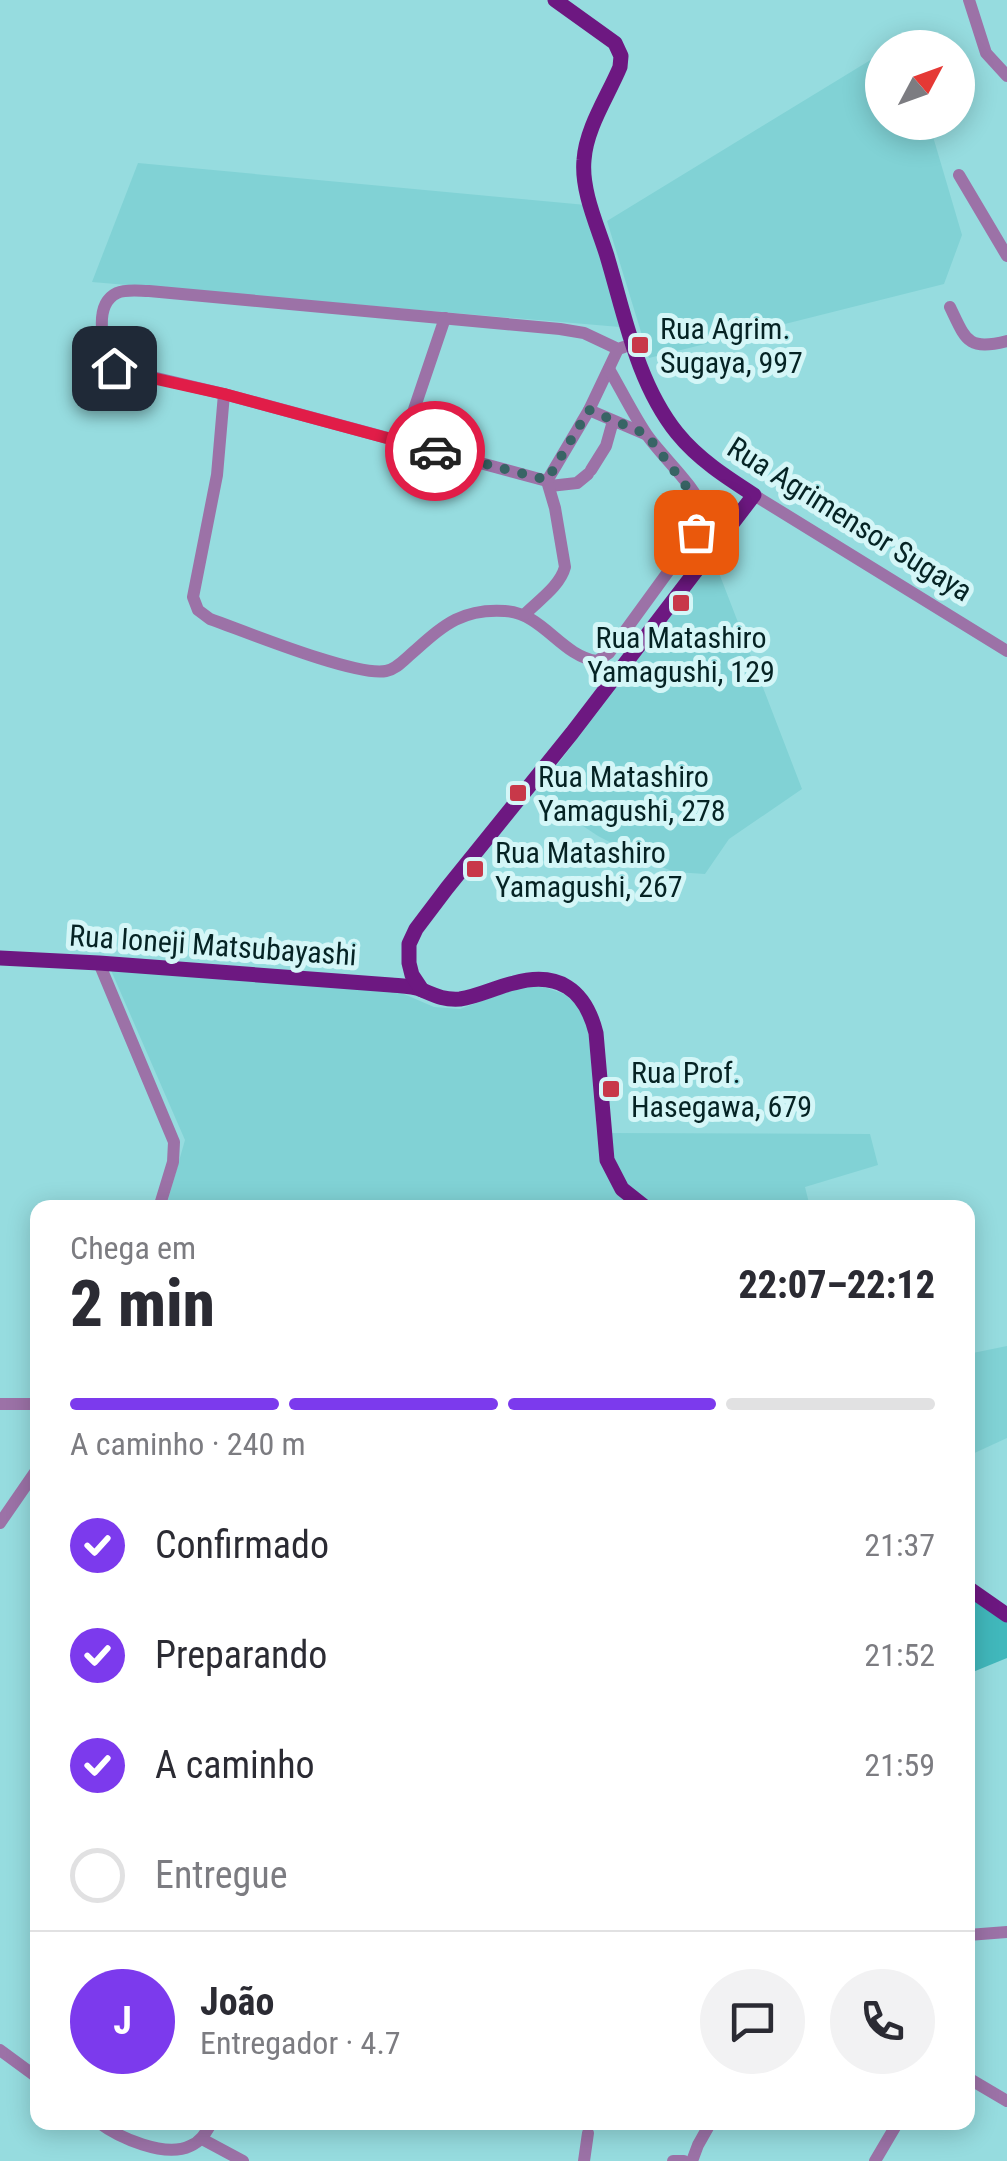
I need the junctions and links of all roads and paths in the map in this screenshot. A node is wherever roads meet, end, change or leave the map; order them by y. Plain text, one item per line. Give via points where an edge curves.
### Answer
1 (555, 0) edge
2 (969, 0) edge
3 (1007, 76) edge
4 (960, 174) dead end
5 (1007, 256) edge
6 (950, 307) dead end
7 (445, 318) junction
8 (1007, 341) edge
9 (626, 346) junction
10 (609, 369) junction
11 (224, 394) junction
12 (589, 410) junction
13 (613, 420) junction
14 (646, 434) junction
15 (404, 442) junction
16 (548, 483) junction
17 (754, 496) junction
18 (525, 614) junction
19 (1007, 651) edge
20 (0, 958) edge
21 (99, 963) junction
22 (422, 990) junction
23 (161, 1200) edge
24 (636, 1200) edge
25 (0, 1404) edge
26 (30, 1404) edge
27 (30, 1480) edge
28 (0, 1524) edge
29 (975, 1593) edge
30 (1007, 1615) edge
31 (1007, 1932) edge
32 (975, 1935) edge
33 (0, 2050) edge
34 (30, 2072) edge
35 (975, 2082) edge
36 (1007, 2101) edge
37 (111, 2130) edge
38 (708, 2130) edge
39 (893, 2130) edge
40 (588, 2133) dead end
41 (193, 2149) edge
42 (692, 2160) edge
43 (243, 2161) edge
44 (584, 2161) edge
45 (673, 2161) edge
46 (875, 2161) edge

1 - 9 main road, Rua Agrimensor Sugaya via 615,42 622,56 588,142 584,171
2 - 3 street via 986,53
4 - 5 street
6 - 8 street via 972,342
7 - 9 street via 560,329
7 - 11 street via 149,291 112,295 102,332 114,368
7 - 15 street
9 - 10 street
9 - 17 main road, Rua Agrimensor Sugaya via 677,433
10 - 12 street
10 - 14 street
11 - 15 street
11 - 18 street via 218,474 192,597 210,619 382,672 462,615
12 - 13 street
12 - 16 street
13 - 14 street
13 - 16 street via 590,472 577,483
14 - 18 street via 702,507 696,532 597,661 580,656
15 - 16 street
16 - 18 street via 565,567
17 - 19 street, Rua Agrimensor Sugaya
17 - 22 main road via 416,929 408,963
20 - 21 main road, Rua Ioneji Matsubayashi
21 - 22 main road, Rua Ioneji Matsubayashi
21 - 23 street via 174,1142
22 - 24 main road, Rua Ioneji Matsubayashi via 459,999 537,979 575,991 596,1033 607,1160
25 - 26 street
27 - 28 street
29 - 30 main road
31 - 32 street
33 - 34 street
35 - 36 street
37 - 41 street via 155,2147
38 - 42 street
39 - 46 street
40 - 44 street
41 - 43 street
42 - 45 street

